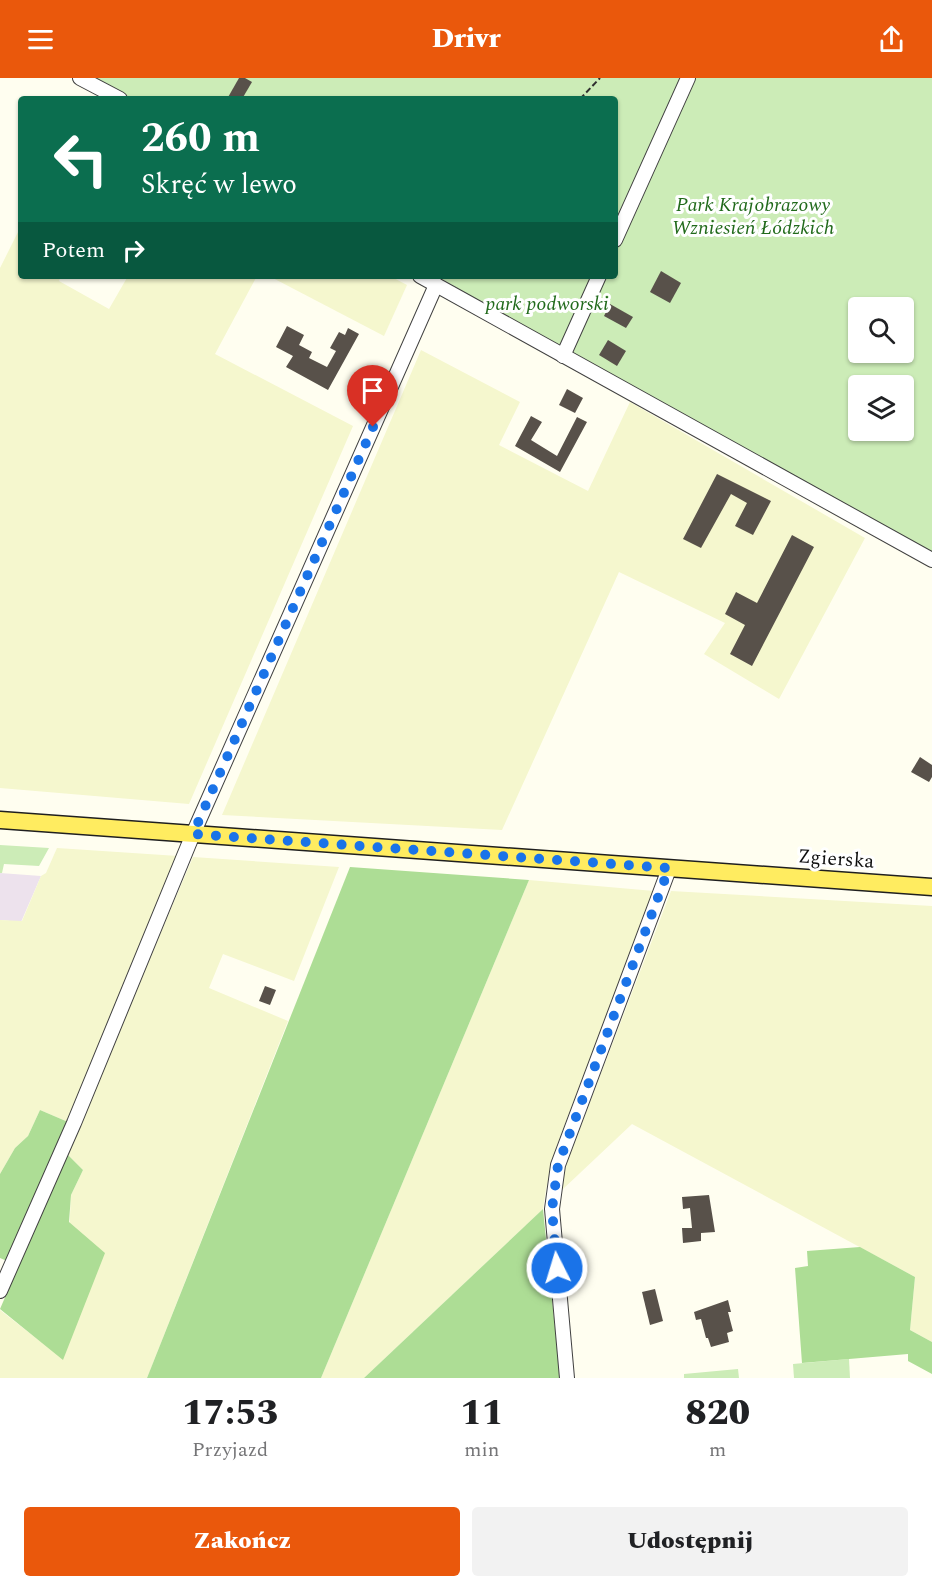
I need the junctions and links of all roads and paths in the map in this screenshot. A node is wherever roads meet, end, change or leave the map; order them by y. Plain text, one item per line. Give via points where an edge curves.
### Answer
1 (80, 78) edge
2 (600, 78) edge
3 (688, 78) edge
4 (114, 96) edge
5 (583, 96) edge
6 (618, 233) edge
7 (425, 279) edge
8 (598, 279) edge
9 (436, 285) junction
10 (563, 356) junction
11 (932, 560) edge
12 (0, 820) edge
13 (193, 834) junction
14 (669, 868) junction
15 (932, 887) edge
16 (0, 1291) edge
17 (567, 1378) edge

1 - 4 street
2 - 5 path
3 - 6 street
7 - 9 street
8 - 10 street
9 - 10 street
9 - 13 street
10 - 11 street
12 - 13 main road, Zgierska
13 - 14 main road, Zgierska
13 - 16 street
14 - 15 main road, Zgierska
14 - 17 street via 558,1165 553,1223

